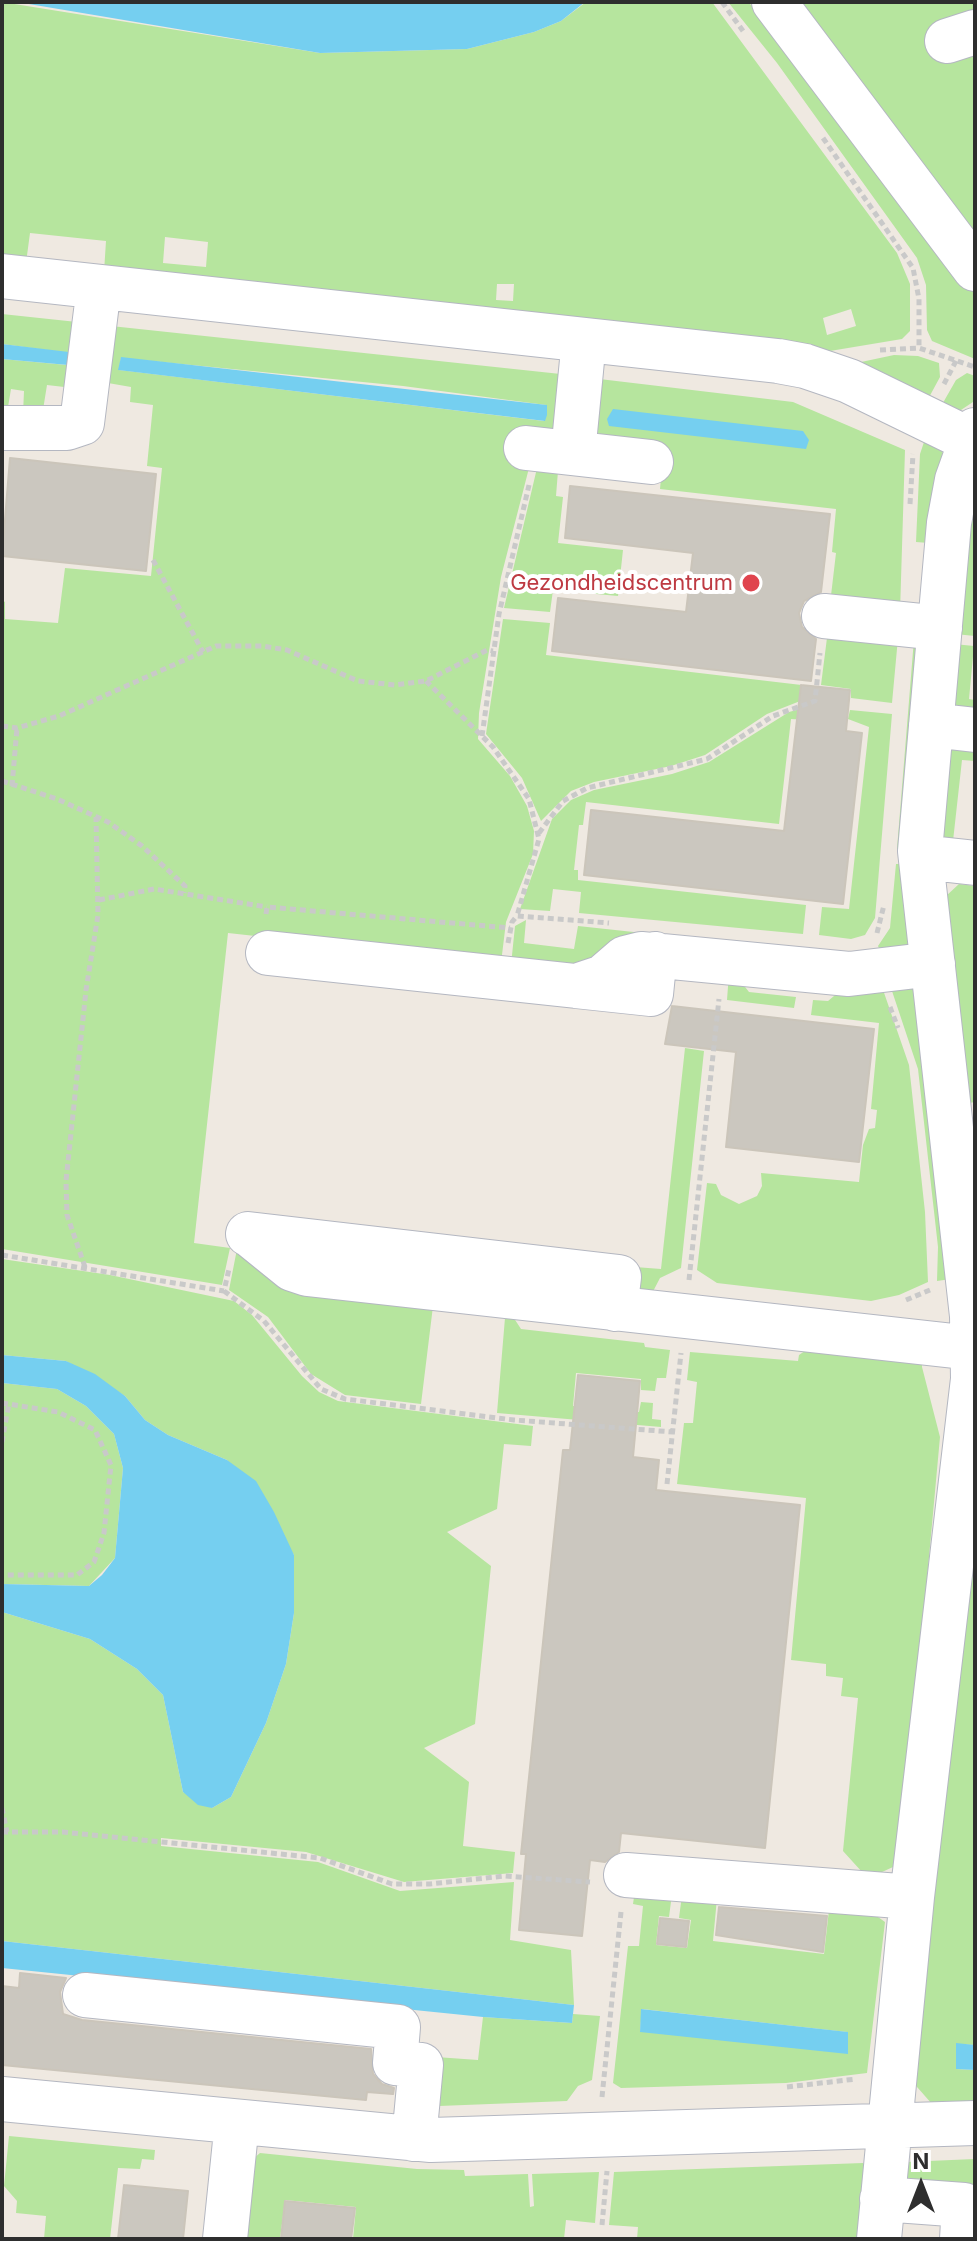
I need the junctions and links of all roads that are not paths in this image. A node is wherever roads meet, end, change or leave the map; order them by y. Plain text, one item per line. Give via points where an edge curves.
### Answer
1 (774, 2) edge
2 (975, 269) edge
3 (2, 276) edge
4 (99, 287) junction
5 (584, 340) junction
6 (2, 428) edge
7 (972, 435) edge
8 (651, 462) dead end
9 (824, 616) dead end
10 (940, 628) junction
11 (931, 725) junction
12 (975, 730) edge
13 (921, 857) junction
14 (975, 863) edge
15 (268, 953) dead end
16 (933, 964) junction
17 (243, 1234) road end
18 (972, 1348) junction
19 (625, 1880) road end
20 (912, 1897) junction
21 (85, 1995) dead end
22 (2, 2099) edge
23 (237, 2122) junction
24 (975, 2123) edge
25 (888, 2126) junction
26 (414, 2139) junction
27 (881, 2219) edge
28 (225, 2239) edge
29 (962, 2239) edge

1 - 2 street
3 - 4 street
4 - 5 street
4 - 6 street via 82,423 67,428
5 - 7 street via 805,366
5 - 8 street via 545,450
7 - 10 street via 949,523
9 - 10 street
10 - 11 street
11 - 12 street
11 - 13 street
13 - 14 street
13 - 16 street
15 - 16 street via 651,994 655,954 849,974
16 - 18 street
17 - 18 street via 309,1258 464,1275 619,1277 615,1309
18 - 20 street via 973,1379
19 - 20 street via 816,1869
20 - 25 street
21 - 26 street via 398,2027 395,2063 421,2065
22 - 23 street
23 - 26 street
23 - 28 street
24 - 25 street
25 - 26 street via 603,2115
25 - 27 street
27 - 29 street via 964,2205

